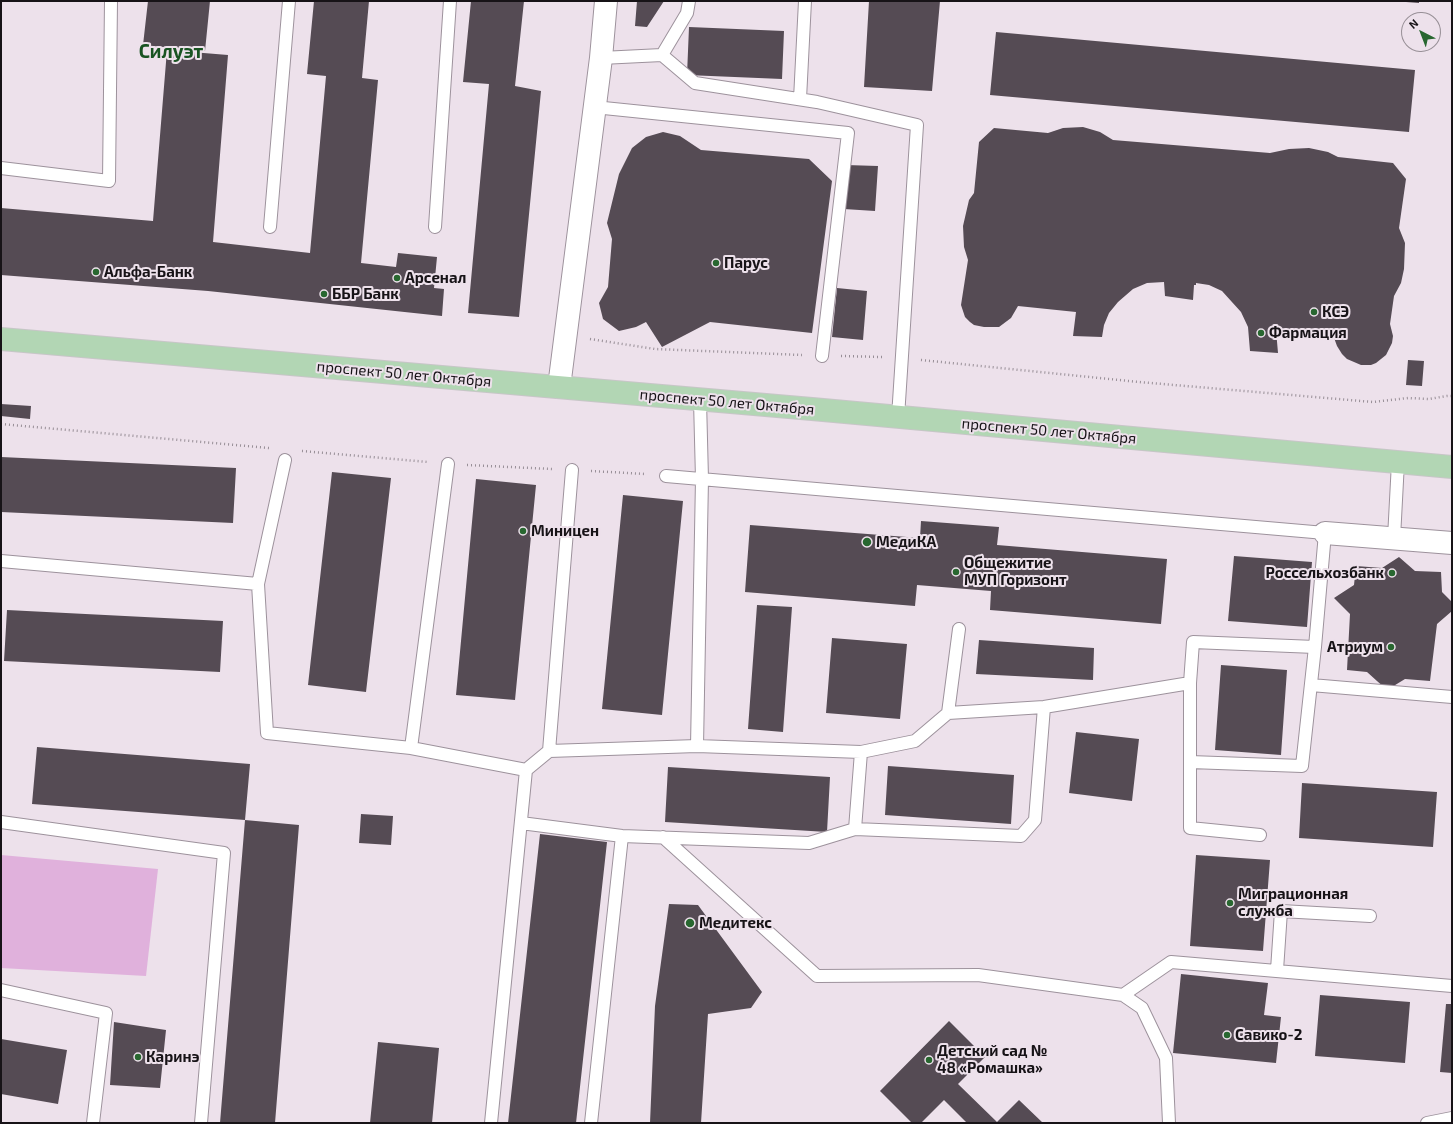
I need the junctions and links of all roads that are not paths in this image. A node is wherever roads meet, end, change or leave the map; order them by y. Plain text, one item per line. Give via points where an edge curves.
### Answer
1 (111, 1) edge
2 (289, 1) edge
3 (450, 1) edge
4 (606, 1) edge
5 (688, 1) edge
6 (805, 1) edge
7 (662, 55) junction
8 (601, 58) junction
9 (800, 99) junction
10 (594, 108) junction
11 (1, 168) edge
12 (270, 227) dead end
13 (435, 227) dead end
14 (1, 339) edge
15 (822, 356) road end
16 (559, 387) junction
17 (700, 400) junction
18 (898, 417) junction
19 (285, 460) dead end
20 (1398, 462) junction
21 (448, 464) road end
22 (1452, 467) edge
23 (572, 470) road end
24 (666, 476) road end
25 (1325, 533) junction
26 (1394, 538) junction
27 (1452, 543) edge
28 (1, 561) edge
29 (258, 584) junction
30 (959, 628) dead end
31 (1315, 647) junction
32 (1190, 683) junction
33 (1311, 686) junction
34 (1452, 697) edge
35 (1044, 707) junction
36 (948, 713) junction
37 (697, 746) junction
38 (411, 748) junction
39 (549, 751) junction
40 (861, 752) junction
41 (1190, 762) junction
42 (526, 770) junction
43 (1, 822) edge
44 (520, 823) junction
45 (855, 829) junction
46 (1260, 835) dead end
47 (622, 836) junction
48 (663, 837) junction
49 (1370, 916) dead end
50 (1277, 970) junction
51 (1452, 986) edge
52 (1, 990) edge
53 (1123, 995) junction
54 (1452, 1118) edge
55 (93, 1123) edge
56 (201, 1123) edge
57 (491, 1123) edge
58 (591, 1123) edge
59 (1169, 1123) edge
60 (1427, 1123) edge

1 - 11 lane via 109,181
2 - 12 lane
3 - 13 lane
4 - 8 street
5 - 7 lane via 687,13
6 - 9 lane
7 - 8 lane
7 - 9 lane via 695,83
8 - 10 street
9 - 18 lane via 917,125
10 - 15 lane via 848,133
10 - 16 street
14 - 16 main road, проспект 50 лет Октября
16 - 17 main road, проспект 50 лет Октября
17 - 18 main road, проспект 50 лет Октября
17 - 37 lane via 702,478
18 - 20 main road, проспект 50 лет Октября
19 - 29 lane
20 - 22 main road, проспект 50 лет Октября
20 - 26 lane
21 - 38 lane
23 - 39 lane
24 - 25 lane
25 - 26 street
25 - 31 lane
26 - 27 street
28 - 29 lane
29 - 38 lane via 268,733
30 - 36 lane
31 - 32 lane via 1193,642
31 - 33 lane
32 - 35 lane
32 - 41 lane
33 - 34 lane
33 - 41 lane via 1302,766
35 - 36 lane
35 - 45 lane via 1035,820 1021,836
36 - 40 lane via 915,741
37 - 39 lane
37 - 40 lane
38 - 42 lane
39 - 42 lane
40 - 45 lane
41 - 46 lane via 1190,828
42 - 44 lane
43 - 56 lane via 224,854
44 - 47 lane
44 - 57 lane
45 - 48 lane via 809,843
47 - 48 lane
47 - 58 lane
48 - 53 lane via 817,976 978,975
49 - 50 lane via 1281,911
50 - 51 lane
50 - 53 lane via 1171,962
52 - 55 lane via 106,1013
53 - 59 lane via 1142,1008 1166,1058
54 - 60 lane

